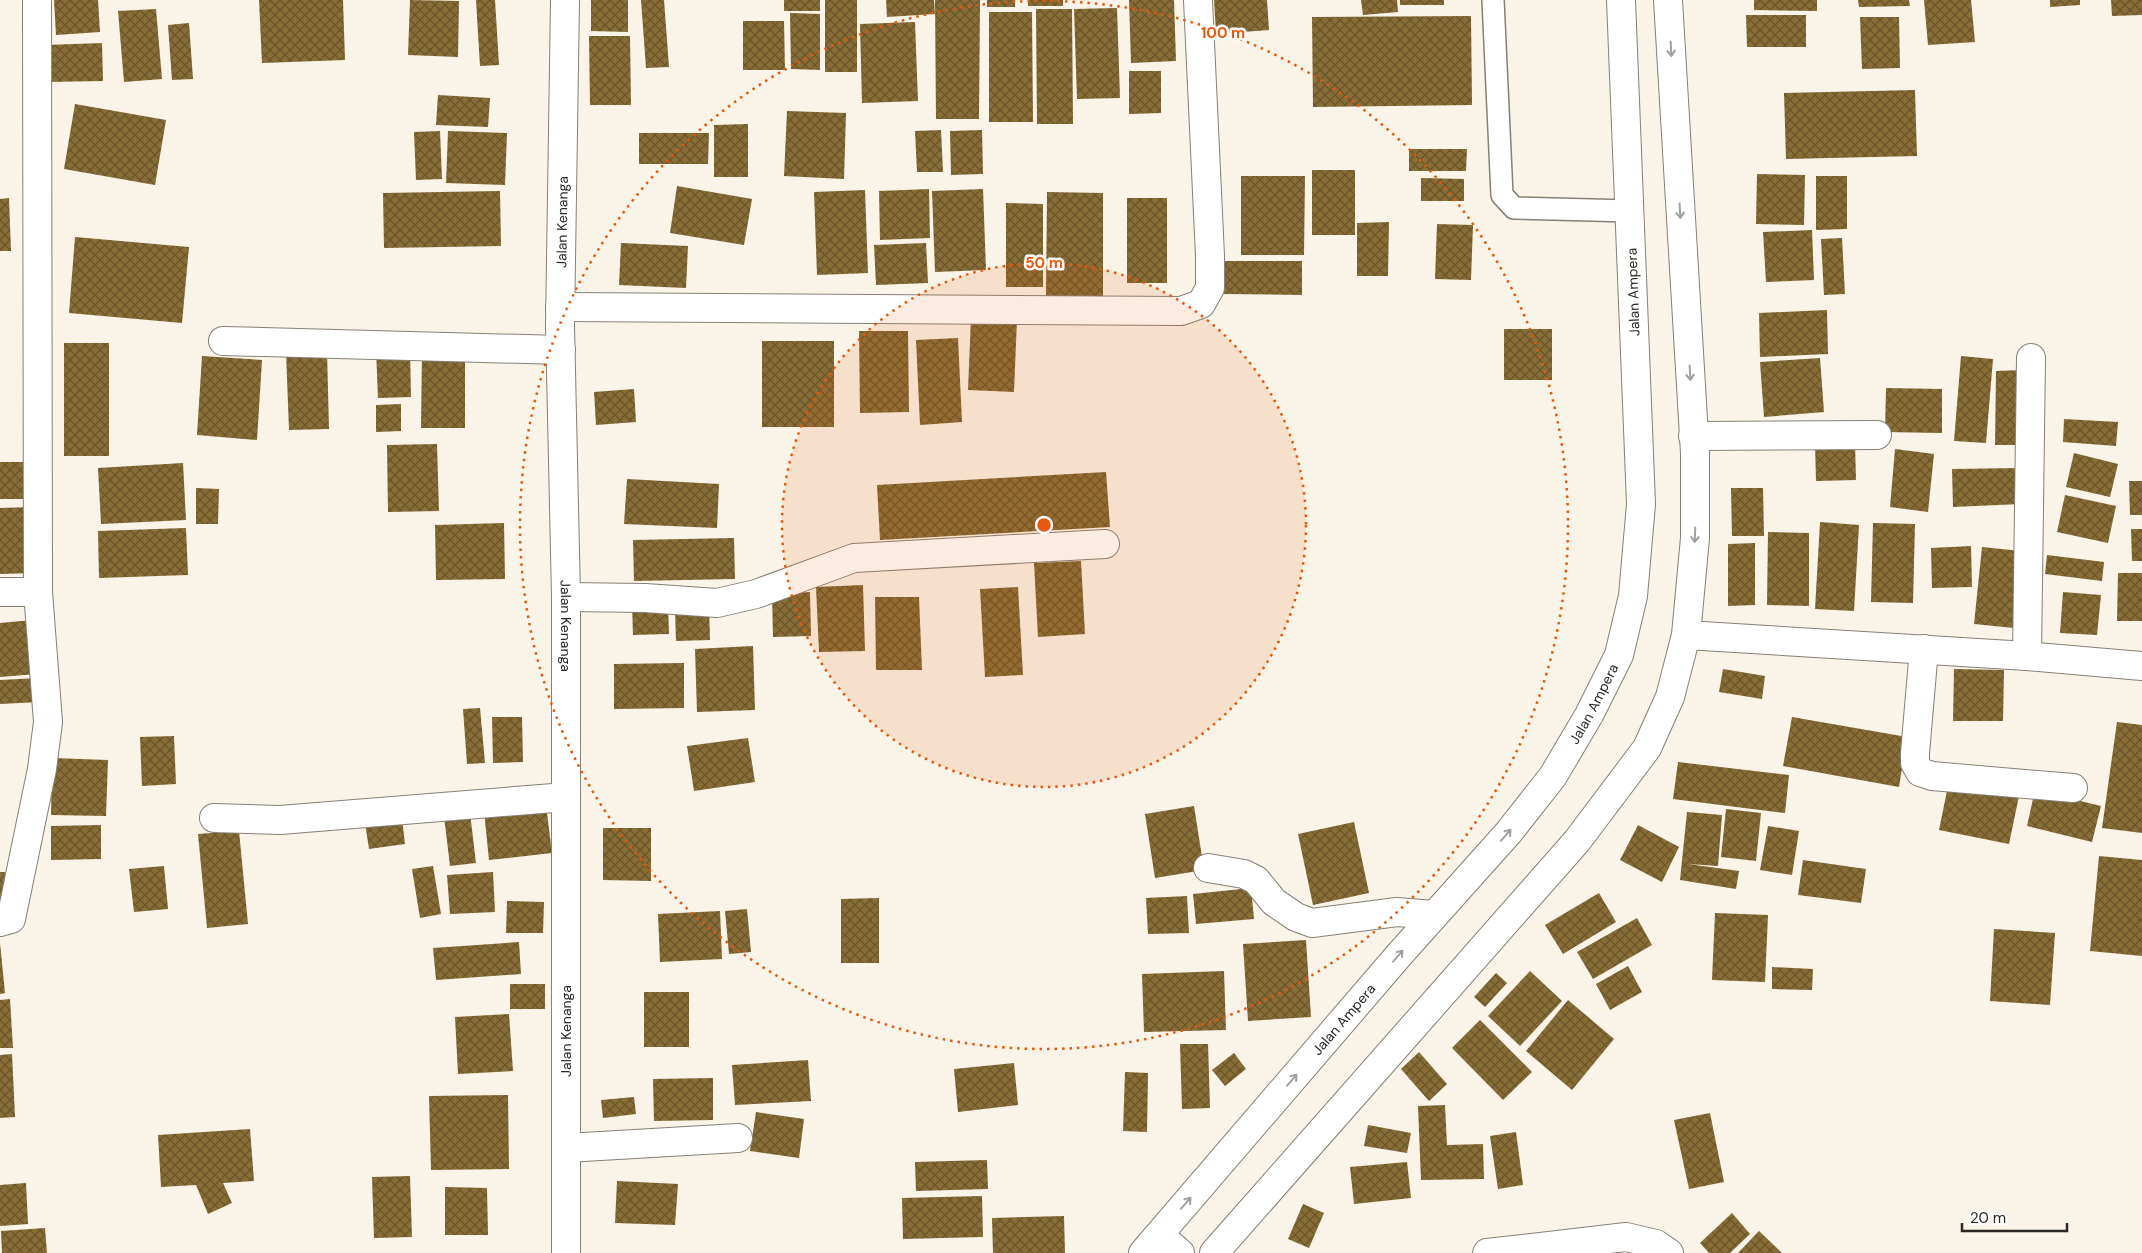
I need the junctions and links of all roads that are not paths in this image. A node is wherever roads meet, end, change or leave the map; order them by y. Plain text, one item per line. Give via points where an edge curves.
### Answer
1 (37, 0) edge
2 (565, 0) edge
3 (1198, 0) edge
4 (1493, 0) edge
5 (1621, 0) edge
6 (1668, 0) edge
7 (1630, 211) junction
8 (560, 307) junction
9 (222, 341) dead end
10 (561, 350) junction
11 (2031, 358) dead end
12 (1878, 435) dead end
13 (1693, 436) junction
14 (1105, 544) dead end
15 (0, 592) edge
16 (38, 592) junction
17 (566, 597) junction
18 (1686, 635) junction
19 (1924, 649) junction
20 (2026, 656) junction
21 (2142, 666) edge
22 (2073, 788) dead end
23 (566, 797) junction
24 (214, 818) dead end
25 (1208, 868) dead end
26 (1434, 915) junction
27 (0, 922) edge
28 (738, 1138) dead end
29 (566, 1148) junction
30 (1151, 1244) edge
31 (566, 1253) edge
32 (1180, 1253) edge
33 (1214, 1253) edge
34 (1487, 1253) edge
35 (1669, 1253) edge

1 - 16 street
2 - 8 street, Jalan Kenanga
3 - 8 street via 1210,256 1210,288 1201,304 1181,310
4 - 7 lane via 1502,194 1514,208
5 - 7 street, Jalan Ampera
6 -> 13 street
26 -> 7 street, Jalan Ampera via 1553,776 1619,655 1633,596 1641,504
8 - 10 street, Jalan Kenanga
9 - 10 street
10 - 17 street, Jalan Kenanga
11 - 20 street
12 - 13 street
13 -> 18 street via 1695,538
14 - 17 street via 854,558 756,594 716,603
15 - 16 street
16 - 27 street via 48,722 42,768 11,919
17 - 23 street, Jalan Kenanga
18 - 19 street
18 - 33 street via 1670,697 1647,748 1576,841
19 - 20 street
19 - 22 street via 1915,753 1920,772 1932,776
20 - 21 street
23 - 24 street via 280,820
23 - 29 street, Jalan Kenanga
25 - 26 street via 1244,874 1256,880 1274,902 1312,923 1397,912
30 -> 26 street, Jalan Ampera
28 - 29 street
29 - 31 street, Jalan Kenanga
30 - 32 street
34 - 35 street via 1626,1237 1656,1244

